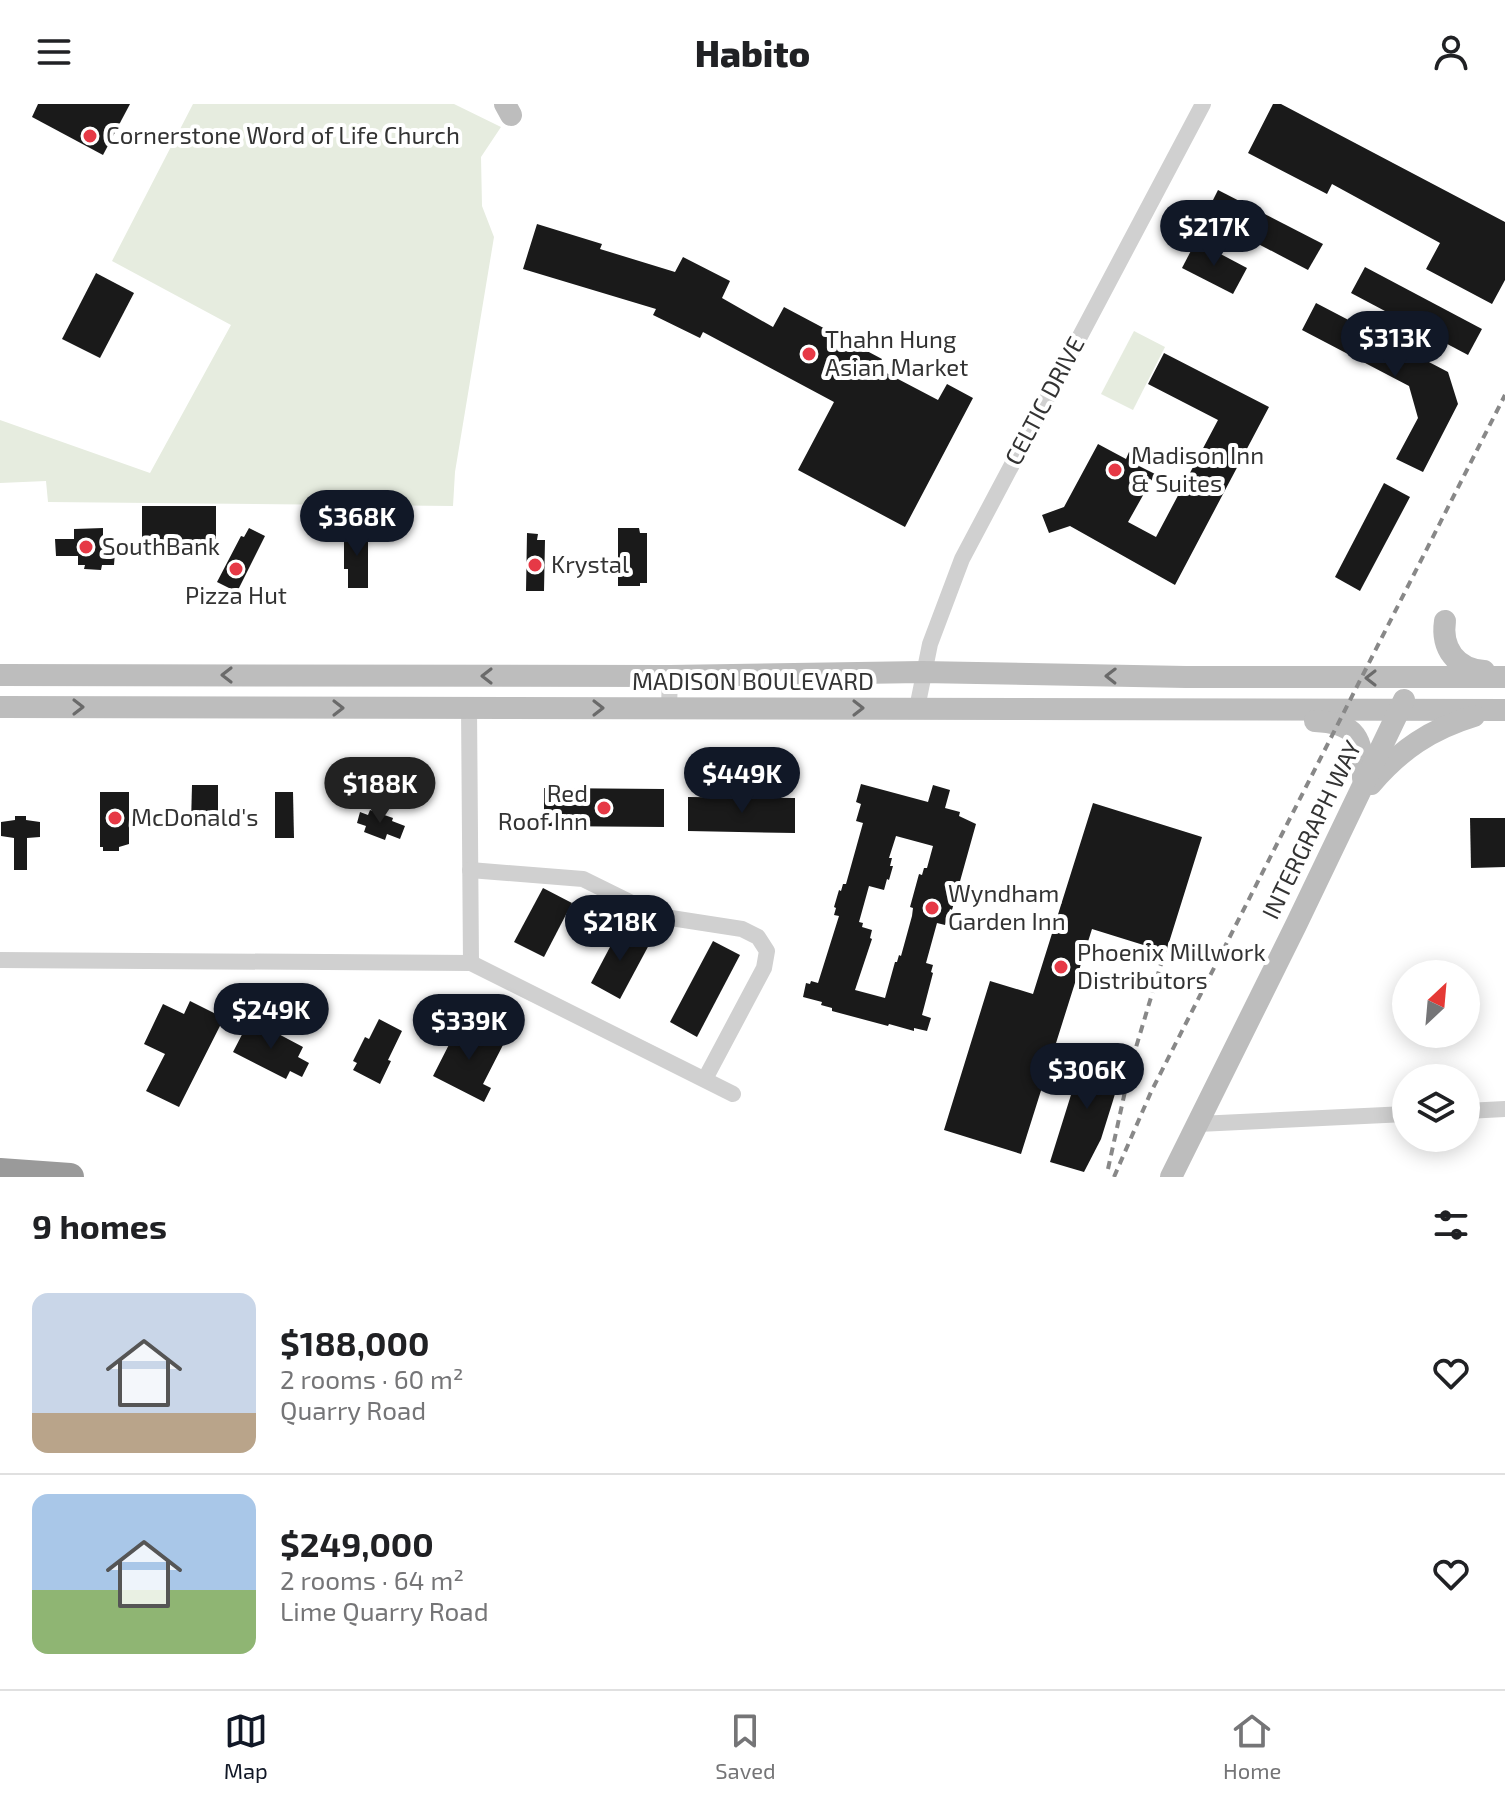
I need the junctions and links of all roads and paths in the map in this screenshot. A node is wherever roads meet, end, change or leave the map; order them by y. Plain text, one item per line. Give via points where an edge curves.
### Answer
1 (1203, 104) edge
2 (1445, 621) dead end
3 (922, 672) junction
4 (1505, 674) edge
5 (0, 675) edge
6 (670, 676) junction
7 (1414, 677) junction
8 (0, 707) edge
9 (469, 707) junction
10 (669, 708) junction
11 (917, 708) junction
12 (1227, 709) junction
13 (1399, 709) junction
14 (1498, 710) edge
15 (1363, 784) junction
16 (1353, 806) junction
17 (470, 870) junction
18 (0, 960) edge
19 (471, 963) junction
20 (705, 1079) junction
21 (733, 1094) dead end
22 (1505, 1109) edge
23 (1480, 1110) edge
24 (1392, 1115) edge
25 (1198, 1124) junction
26 (0, 1172) edge
27 (70, 1177) edge
28 (1171, 1177) edge

1 - 3 street, CELTIC DRIVE via 962,559
2 - 4 main road via 1445,645 1465,667
3 - 6 main road, MADISON BOULEVARD
7 -> 3 main road, MADISON BOULEVARD
3 - 11 street, CELTIC DRIVE
4 - 7 main road, MADISON BOULEVARD
6 -> 5 main road, MADISON BOULEVARD
6 - 10 street
7 - 13 main road, INTERGRAPH WAY
8 -> 9 main road, MADISON BOULEVARD
9 -> 10 main road, MADISON BOULEVARD
9 - 17 street
10 -> 11 main road, MADISON BOULEVARD
11 - 12 main road, MADISON BOULEVARD
12 - 13 main road, MADISON BOULEVARD
12 - 15 main road via 1339,722 1350,729 1363,755
13 - 14 main road, MADISON BOULEVARD
13 - 15 main road, INTERGRAPH WAY
14 - 16 main road via 1443,727 1412,744
15 - 16 main road, INTERGRAPH WAY
16 - 25 main road, INTERGRAPH WAY
17 - 19 street
17 - 20 street via 583,879 658,916 742,929 758,937 767,951 764,968
18 - 19 street
19 - 20 street
20 - 21 street
22 - 23 street
24 - 25 street
25 - 28 main road, INTERGRAPH WAY
26 - 27 highway

